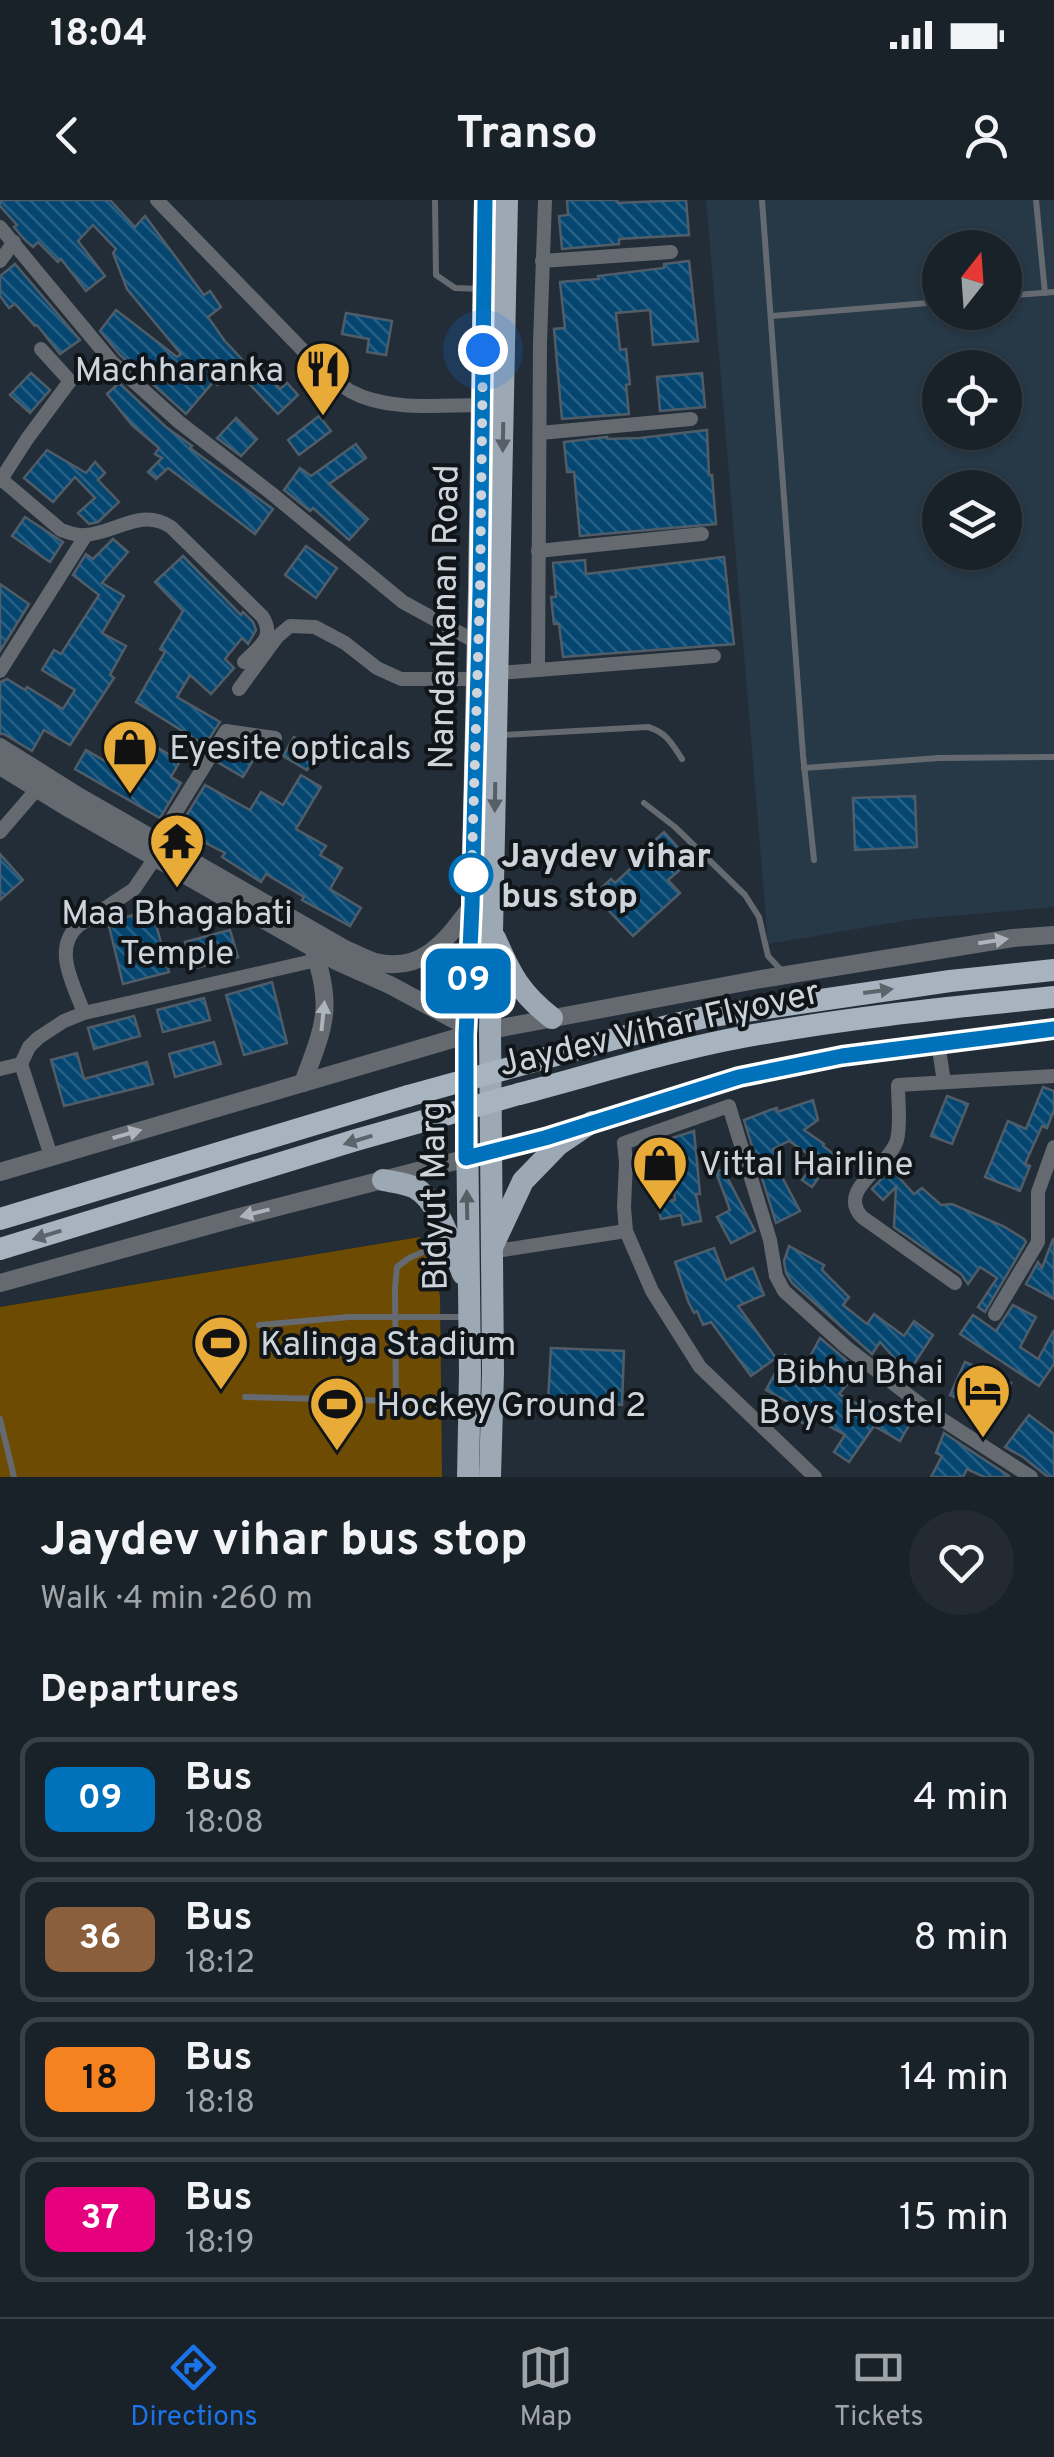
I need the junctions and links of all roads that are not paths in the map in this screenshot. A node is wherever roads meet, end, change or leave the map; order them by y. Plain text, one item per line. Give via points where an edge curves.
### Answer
1 (156, 200) edge
2 (435, 200) edge
3 (485, 200) edge
4 (507, 200) edge
5 (545, 200) edge
6 (762, 200) edge
7 (1036, 200) edge
8 (0, 227) edge
9 (14, 242) junction
10 (671, 252) dead end
11 (0, 261) edge
12 (542, 262) junction
13 (484, 289) junction
14 (1044, 292) junction
15 (1054, 292) edge
16 (1022, 294) edge
17 (922, 304) edge
18 (772, 316) junction
19 (40, 350) dead end
20 (482, 405) junction
21 (691, 418) dead end
22 (540, 432) junction
23 (1, 480) edge
24 (702, 534) dead end
25 (86, 535) junction
26 (538, 551) junction
27 (478, 643) junction
28 (714, 656) dead end
29 (244, 662) dead end
30 (538, 670) junction
31 (0, 672) edge
32 (488, 676) junction
33 (239, 689) dead end
34 (497, 736) junction
35 (274, 738) dead end
36 (0, 748) edge
37 (1054, 756) edge
38 (682, 759) dead end
39 (0, 766) edge
40 (804, 768) junction
41 (37, 788) junction
42 (644, 803) dead end
43 (0, 832) edge
44 (157, 850) junction
45 (814, 860) dead end
46 (472, 906) junction
47 (492, 930) junction
48 (1054, 935) edge
49 (315, 954) junction
50 (1054, 970) edge
51 (786, 974) junction
52 (1054, 997) edge
53 (84, 1013) junction
54 (552, 1018) junction
55 (1054, 1029) edge
56 (474, 1030) junction
57 (938, 1042) junction
58 (21, 1064) junction
59 (0, 1069) edge
60 (1054, 1076) edge
61 (944, 1082) junction
62 (303, 1083) junction
63 (592, 1122) junction
64 (1054, 1147) edge
65 (489, 1152) junction
66 (51, 1156) junction
67 (466, 1158) junction
68 (0, 1172) edge
69 (383, 1180) junction
70 (1046, 1192) edge
71 (0, 1219) edge
72 (626, 1231) junction
73 (449, 1241) junction
74 (1038, 1242) junction
75 (0, 1248) edge
76 (1054, 1250) edge
77 (490, 1252) junction
78 (956, 1283) dead end
79 (0, 1284) edge
80 (468, 1286) junction
81 (995, 1314) dead end
82 (395, 1316) junction
83 (469, 1317) junction
84 (259, 1325) dead end
85 (245, 1397) dead end
86 (0, 1418) edge
87 (1014, 1472) edge
88 (14, 1477) edge
89 (468, 1477) edge
90 (490, 1477) edge
91 (814, 1477) edge
92 (1031, 1477) edge

1 - 20 street via 324,372 352,392 413,405
2 - 13 lane via 436,275 455,288
3 - 13 main road, Nandankanan Road
4 -> 32 main road, Nandankanan Road
5 - 12 street
6 - 18 lane
7 - 14 lane
8 - 9 street
9 - 11 street
9 - 27 street via 112,362 178,422 403,602
10 - 12 street
12 - 22 street
13 - 20 main road, Nandankanan Road
14 - 15 lane
14 - 16 lane
17 - 18 lane
18 - 40 lane
19 - 23 street via 70,381
20 - 27 main road, Nandankanan Road
21 - 22 street
22 - 26 street
23 - 25 street via 60,530
24 - 26 street
25 - 29 street via 145,519 171,527 268,626
25 - 31 street
26 - 30 street
27 - 32 main road, Nandankanan Road
28 - 30 street
30 - 32 street
32 - 33 street via 400,679 315,627 290,626
32 - 34 main road, Nandankanan Road
32 - 46 main road, Nandankanan Road
34 - 38 lane via 648,726 668,738
34 -> 47 main road, Nandankanan Road
35 - 44 street via 226,731
36 - 44 street
37 - 40 lane
39 - 41 street
40 - 45 lane
41 - 43 street
41 - 44 street
42 - 51 lane via 746,895 768,956
44 - 46 street via 376,962 426,956
44 - 49 street
44 - 53 street via 134,890 70,932 64,956
46 - 56 main road, Nandankanan Road
47 - 54 main road via 522,992
47 - 56 main road, Nandankanan Road
51 -> 48 street
49 - 53 street
49 - 56 street
62 -> 49 street via 326,1013
71 -> 50 highway, Jaydev Vihar Flyover, bridge via 408,1096 704,1017
51 - 54 street
52 -> 75 highway, Jaydev Vihar Flyover, bridge via 850,1019 724,1041 392,1130
53 - 58 street via 38,1038
54 - 56 street
55 - 57 street
56 - 62 street
56 - 65 main road, Bidyut Marg
56 - 67 main road, Bidyut Marg
57 - 61 street
57 - 63 street via 739,1077
58 - 59 street
58 - 66 street
60 - 61 street
61 - 78 street via 898,1085 897,1139 853,1200 862,1218
66 -> 62 street
63 - 65 street
63 - 77 main road via 523,1181
64 - 70 street
65 - 67 street
65 - 77 main road, Bidyut Marg
66 - 68 street
67 - 69 street
80 -> 67 main road, Bidyut Marg
69 - 73 main road via 425,1196
69 -> 79 street
70 - 74 street
72 - 77 street
72 - 87 street via 624,1143 728,1106 784,1290 846,1347
72 - 91 street via 652,1290 700,1367
73 - 80 main road
73 - 82 lane via 398,1267
74 - 76 street
74 - 81 street
77 - 90 main road, Bidyut Marg
80 - 83 main road, Bidyut Marg
82 - 83 lane
82 - 84 lane
82 - 85 lane via 396,1400
83 - 89 main road, Bidyut Marg
86 - 88 lane
87 - 92 street

